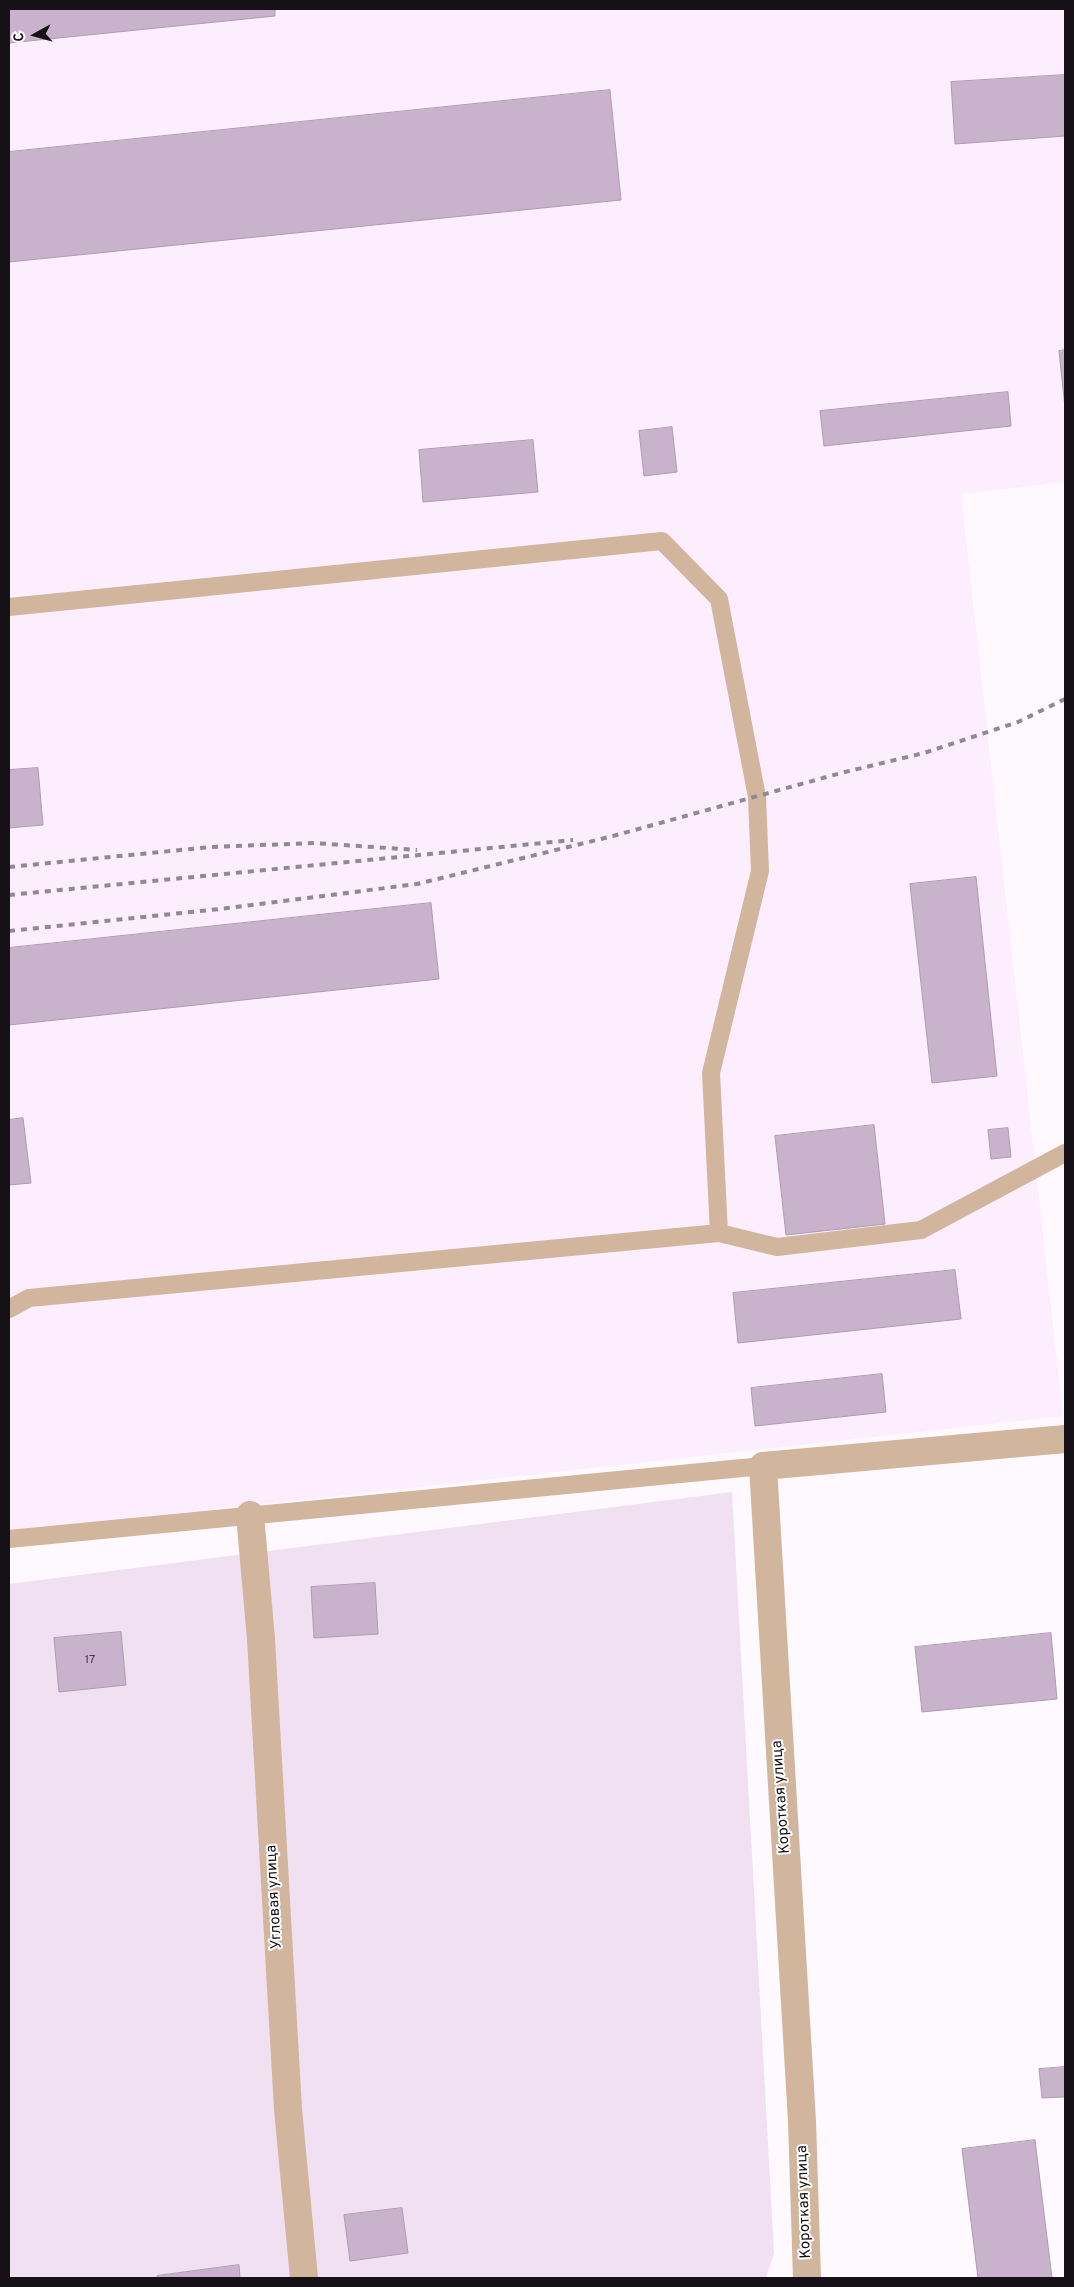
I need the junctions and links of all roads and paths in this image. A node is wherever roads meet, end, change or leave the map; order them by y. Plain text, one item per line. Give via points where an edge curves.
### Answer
1 (9, 607) edge
2 (1065, 1153) edge
3 (719, 1232) junction
4 (9, 1309) edge
5 (1065, 1439) edge
6 (763, 1466) junction
7 (250, 1515) junction
8 (9, 1539) edge
9 (304, 2278) edge
10 (807, 2278) edge

1 - 3 lane via 662,541 719,599 757,797 760,871 711,1073
2 - 3 lane via 921,1230 777,1247
3 - 4 lane via 29,1298
5 - 6 street
6 - 7 lane
6 - 10 street, Короткая улица via 802,2121
7 - 8 lane
7 - 9 street, Угловая улица via 261,1639 288,2109

